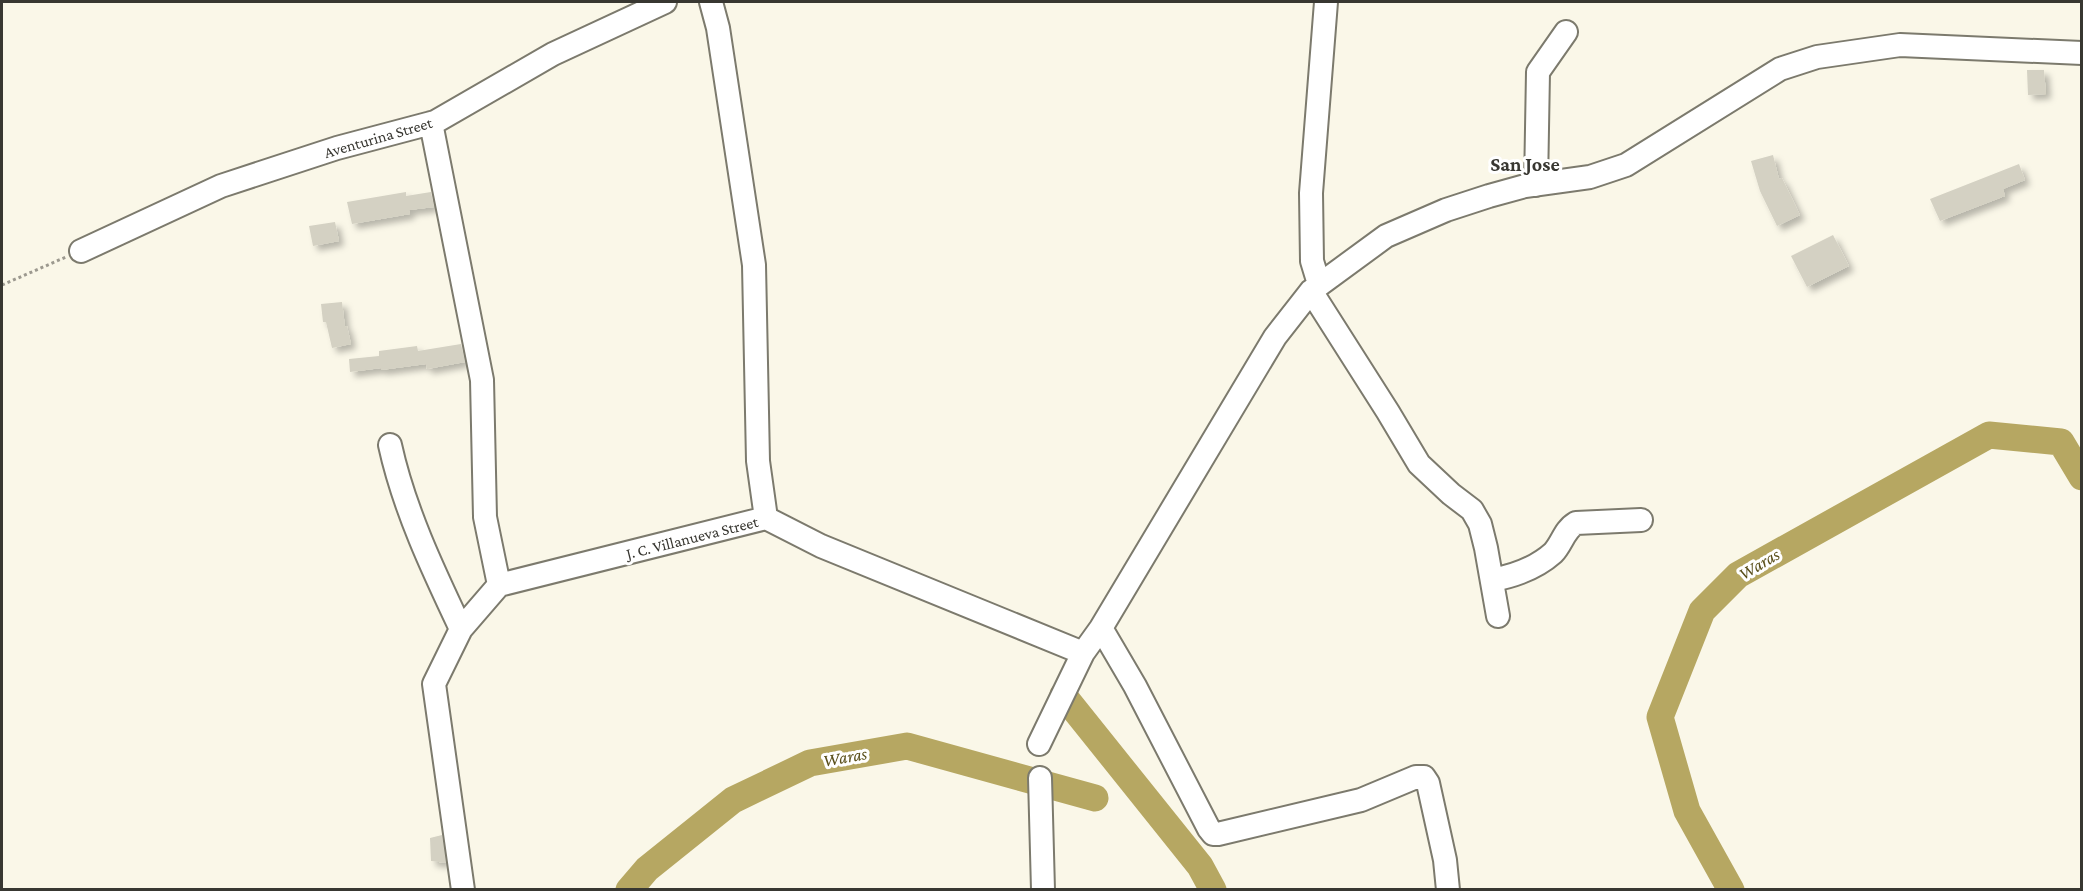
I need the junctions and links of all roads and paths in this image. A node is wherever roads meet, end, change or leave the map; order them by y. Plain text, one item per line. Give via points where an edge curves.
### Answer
1 (665, 2) edge
2 (711, 2) edge
3 (1326, 2) edge
4 (1566, 32) dead end
5 (2082, 53) edge
6 (431, 123) junction
7 (1536, 185) junction
8 (81, 251) joint
9 (2, 285) edge
10 (1315, 287) junction
11 (390, 445) dead end
12 (766, 518) junction
13 (1641, 520) dead end
14 (1492, 580) junction
15 (499, 585) junction
16 (1498, 616) dead end
17 (1101, 628) junction
18 (461, 629) junction
19 (1083, 652) junction
20 (1039, 744) dead end
21 (1040, 778) dead end
22 (463, 890) edge
23 (1043, 890) edge
24 (1448, 890) edge

1 - 6 street, Aventurina Street via 553,54
2 - 12 street, J. C. Villanueva Street via 754,265 758,461
3 - 10 street via 1311,193
4 - 7 street via 1538,72
5 - 7 street via 1900,45 1817,57 1780,69 1626,165 1590,177
6 - 8 street, Aventurina Street via 337,148 221,186
6 - 15 street via 482,380 485,517
7 - 10 street via 1446,210 1386,236
8 - 9 path
10 - 14 street via 1419,464 1472,510 1480,524
10 - 17 street via 1275,338
11 - 18 street via 397,478
12 - 15 street, J. C. Villanueva Street
12 - 19 street via 821,546
13 - 14 street via 1576,523 1554,552 1518,575
14 - 16 street
15 - 18 street
17 - 19 street
17 - 24 street via 1213,834 1361,800 1424,777 1441,838
18 - 22 street via 434,684
19 - 20 street
21 - 23 street

